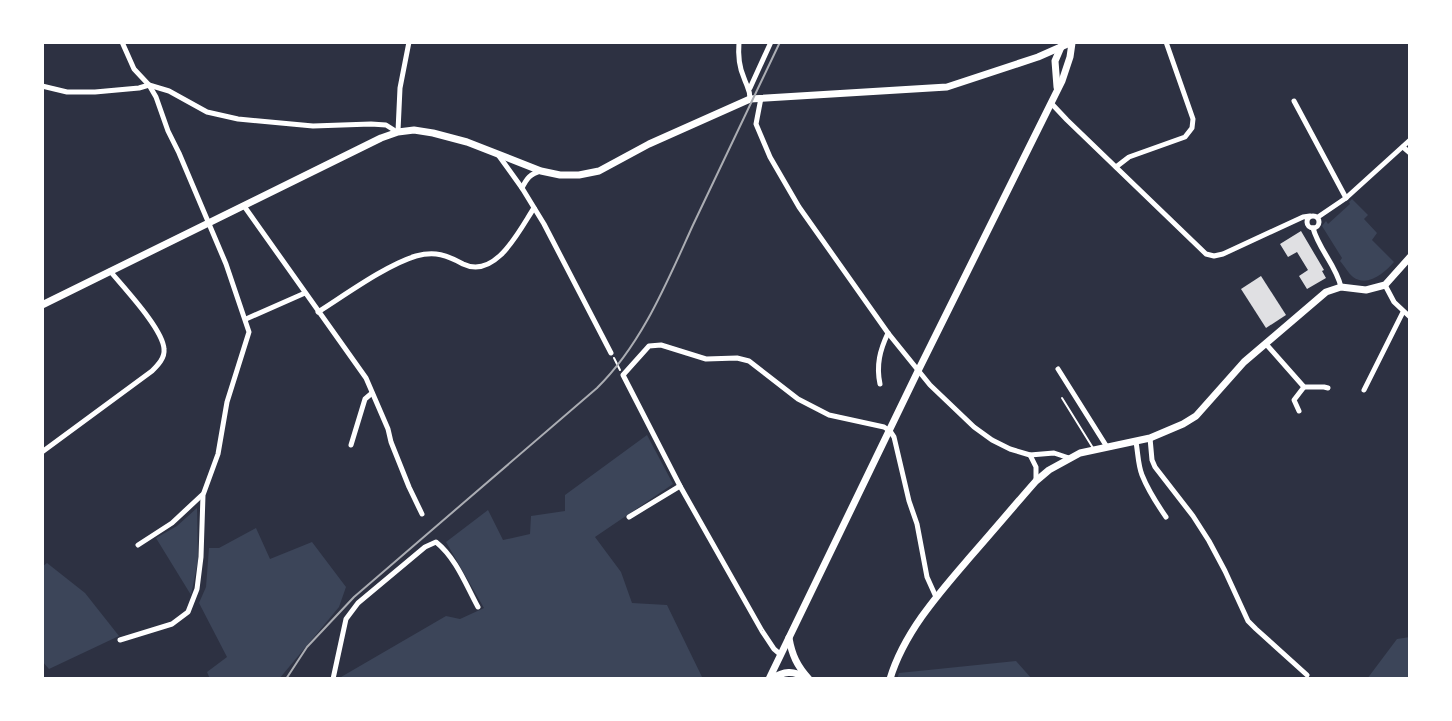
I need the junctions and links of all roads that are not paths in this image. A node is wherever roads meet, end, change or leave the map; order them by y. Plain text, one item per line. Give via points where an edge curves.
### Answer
1 (122, 42) edge
2 (409, 42) edge
3 (739, 42) edge
4 (771, 42) edge
5 (1166, 42) edge
6 (1072, 45) edge
7 (1061, 47) junction
8 (1056, 55) junction
9 (1043, 56) junction
10 (1055, 68) junction
11 (1066, 70) junction
12 (149, 85) junction
13 (42, 86) edge
14 (1058, 88) junction
15 (750, 89) junction
16 (761, 98) junction
17 (750, 99) junction
18 (1294, 101) dead end
19 (1051, 103) junction
20 (398, 132) junction
21 (1410, 140) edge
22 (1403, 147) junction
23 (1410, 153) edge
24 (499, 155) junction
25 (1116, 167) junction
26 (541, 171) junction
27 (522, 188) junction
28 (1346, 198) junction
29 (243, 205) junction
30 (534, 208) junction
31 (1310, 216) junction
32 (1318, 217) junction
33 (209, 222) junction
34 (1289, 224) junction
35 (1310, 227) junction
36 (1410, 257) edge
37 (110, 271) junction
38 (1385, 285) junction
39 (1341, 287) junction
40 (305, 293) junction
41 (42, 305) edge
42 (318, 312) junction
43 (1403, 312) junction
44 (1410, 317) edge
45 (246, 319) junction
46 (888, 333) junction
47 (1265, 343) junction
48 (611, 353) road end
49 (1058, 369) dead end
50 (918, 371) junction
51 (880, 384) dead end
52 (1304, 387) junction
53 (1328, 388) dead end
54 (1364, 390) dead end
55 (372, 393) junction
56 (1062, 398) dead end
57 (1299, 411) dead end
58 (890, 431) junction
59 (1150, 438) junction
60 (1136, 442) junction
61 (351, 445) dead end
62 (1107, 447) junction
63 (1094, 449) junction
64 (42, 452) edge
65 (1030, 455) junction
66 (1069, 458) junction
67 (1036, 481) junction
68 (680, 486) junction
69 (203, 495) junction
70 (422, 514) dead end
71 (629, 517) dead end
72 (1166, 517) dead end
73 (138, 545) dead end
74 (936, 597) junction
75 (478, 607) dead end
76 (789, 638) junction
77 (120, 640) dead end
78 (781, 655) junction
79 (799, 668) junction
80 (790, 671) junction
81 (1307, 675) dead end
82 (333, 679) edge
83 (770, 679) edge
84 (808, 679) edge
85 (890, 679) edge

1 - 12 street via 134,69
2 - 20 street
3 - 15 street via 738,56
4 - 15 street
5 - 25 street via 1192,128 1185,137
6 - 7 main road
6 - 8 main road
6 - 11 main road
7 - 8 main road
7 - 9 main road
8 - 9 main road
8 - 10 main road
8 - 11 main road
9 - 10 main road
9 - 16 main road via 947,87
10 - 14 main road
11 - 14 main road
12 - 13 street via 95,92
12 - 20 street via 207,112 238,119 386,125
12 - 33 street
14 - 19 main road
15 - 17 street
16 - 17 main road
16 - 46 street via 756,124 770,157
17 - 26 main road via 599,171
18 - 28 street
19 - 25 street
19 - 50 main road
20 - 24 main road via 433,133
20 - 29 main road
21 - 22 street
22 - 23 street
22 - 28 street
24 - 26 main road
24 - 27 street
25 - 34 street via 1206,254 1223,254
26 - 27 street
27 - 30 street
28 - 32 street
29 - 33 main road
29 - 40 street
30 - 42 street via 490,264 467,266 443,254 414,257
30 - 48 street
31 - 32 street
31 - 34 street
31 - 35 street
32 - 35 street via 1317,227
33 - 37 main road
33 - 45 street
34 - 35 street
35 - 39 street
36 - 38 main road
37 - 41 main road
37 - 64 street via 152,322 164,349 161,361
38 - 39 main road via 1366,290
38 - 43 street
39 - 47 main road via 1326,292
40 - 42 street
40 - 45 street
42 - 55 street
43 - 44 street
43 - 54 street
45 - 69 street via 247,341
46 - 50 street
46 - 51 street via 880,350
47 - 52 street
47 - 59 main road via 1196,416
49 - 62 street
50 - 58 main road
50 - 65 street via 974,427
52 - 53 street
52 - 57 street via 1294,400
55 - 61 street via 365,399
55 - 70 street
56 - 63 lane
58 - 68 street via 829,415 798,399 749,361 706,359 655,344 623,375
58 - 74 street
58 - 76 main road
59 - 60 main road
59 - 81 street via 1155,467 1209,541 1248,621
60 - 62 main road
60 - 72 street via 1143,477
62 - 63 main road
63 - 66 main road
65 - 66 street
65 - 67 street
66 - 67 main road
67 - 74 main road
68 - 71 street
68 - 78 street
69 - 73 street
69 - 77 street via 197,589 188,612 172,624
74 - 85 main road
75 - 82 street via 445,549 436,542 425,547 346,619
76 - 78 main road
76 - 79 main road
78 - 79 main road
78 - 80 main road
78 - 83 main road
79 - 84 main road
80 - 83 main road
80 - 84 main road

